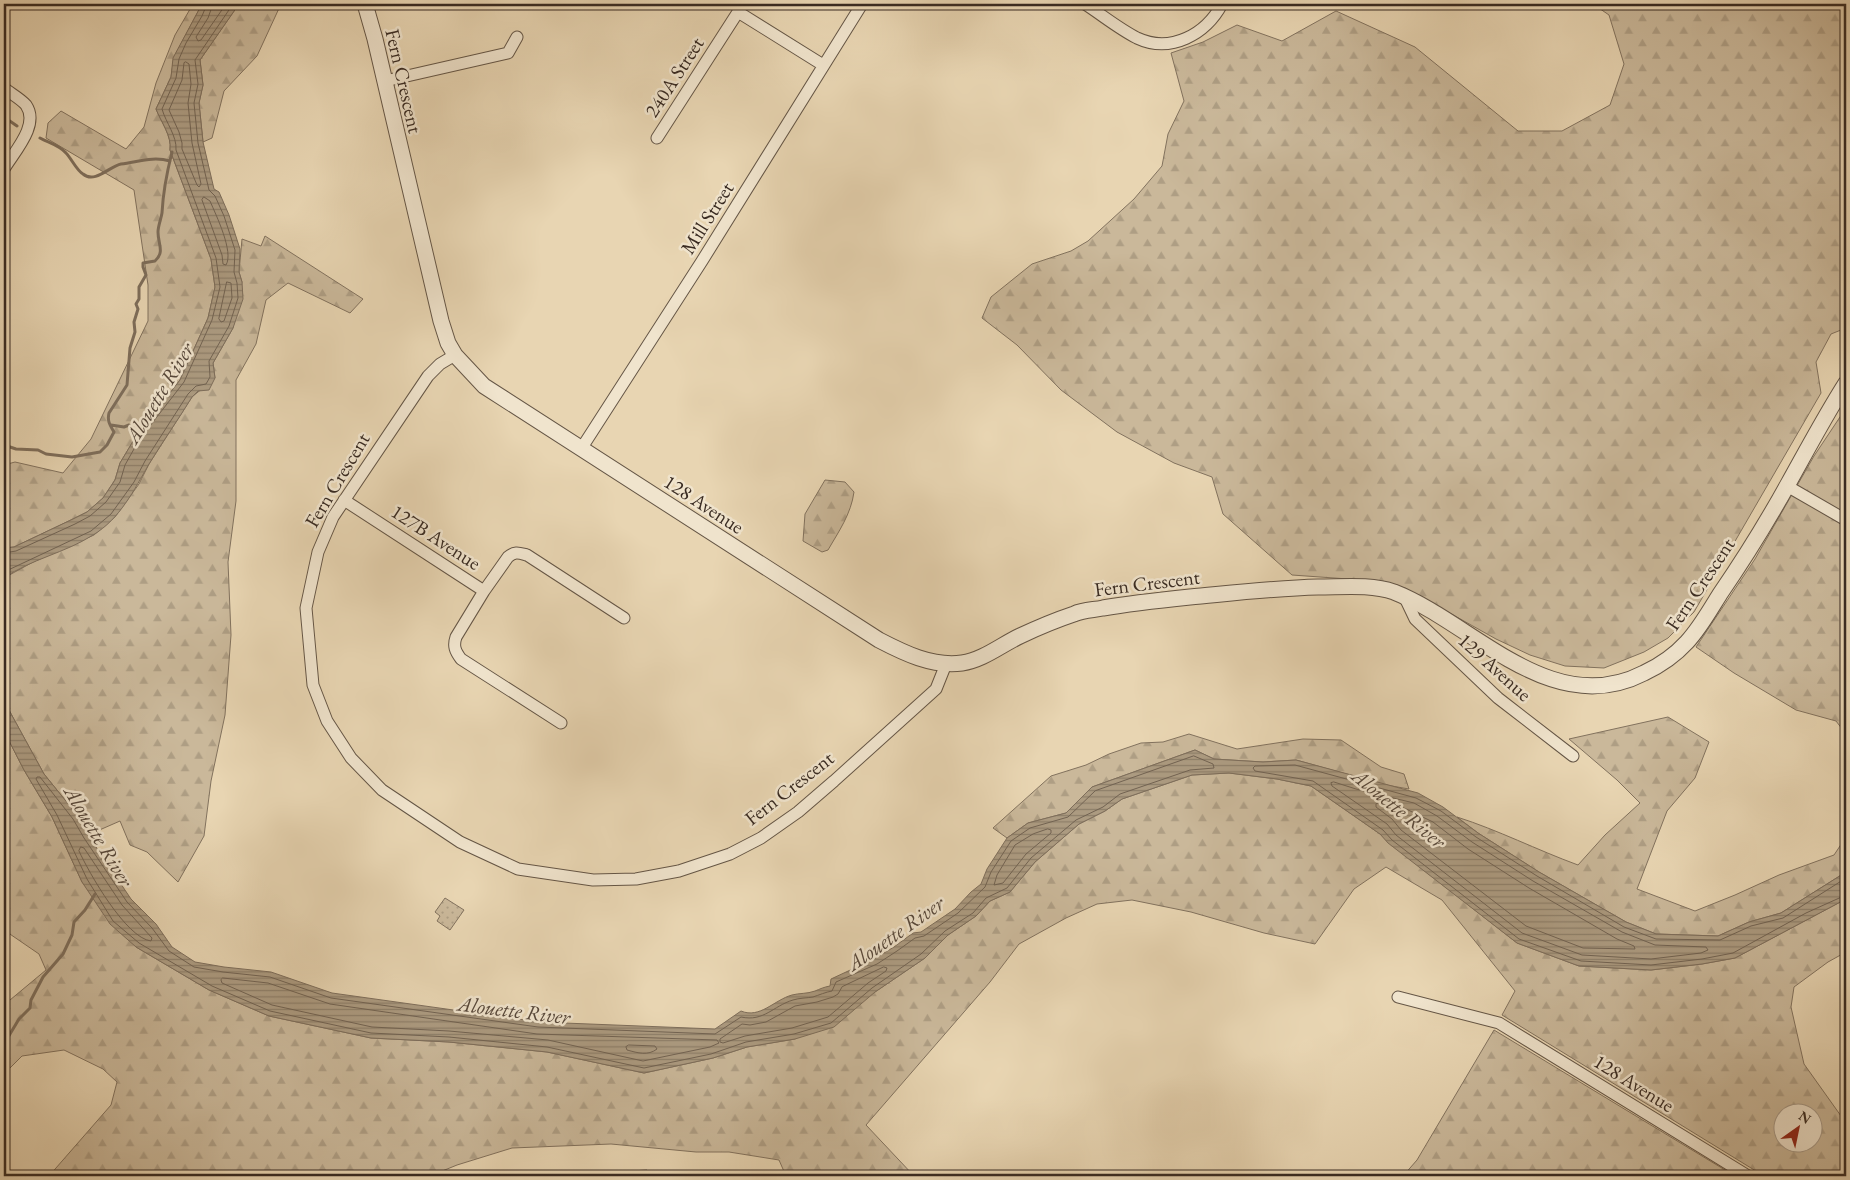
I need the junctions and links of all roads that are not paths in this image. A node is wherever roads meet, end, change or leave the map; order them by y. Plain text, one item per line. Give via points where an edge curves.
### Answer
1 (364, 4) edge
2 (862, 4) edge
3 (1085, 4) edge
4 (1222, 4) edge
5 (517, 37) dead end
6 (823, 65) junction
7 (384, 81) junction
8 (4, 88) edge
9 (657, 138) dead end
10 (4, 169) edge
11 (454, 355) junction
12 (1846, 383) edge
13 (581, 449) junction
14 (1787, 486) junction
15 (344, 500) junction
16 (1846, 520) edge
17 (484, 591) junction
18 (1404, 596) junction
19 (624, 618) dead end
20 (946, 664) junction
21 (561, 723) dead end
22 (1572, 756) dead end
23 (1398, 997) dead end
24 (1748, 1176) edge

1 - 7 street, Fern Crescent
2 - 6 street, Mill Street
3 - 4 street via 1138,38 1163,43 1182,40 1201,30
5 - 7 street via 508,53
6 - 9 street, 240A Street via 738,12
6 - 13 street, Mill Street via 702,262
7 - 11 street, Fern Crescent via 441,321
8 - 10 street via 26,105 31,119 30,128
11 - 13 street, 128 Avenue via 484,386
11 - 15 street, Fern Crescent via 428,376
12 - 14 street, Fern Crescent via 1824,416
13 - 20 street, 128 Avenue via 879,640 921,660
14 - 16 street
14 - 18 street, Fern Crescent via 1733,575 1686,643 1643,674 1616,684 1581,686 1543,676 1507,659
15 - 17 street, 127B Avenue
15 - 20 street, Fern Crescent via 318,552 306,608 313,685 326,721 351,758 382,790 460,842 518,869 593,880 636,879 679,872 730,854 761,838 834,781 936,689
17 - 19 street, 127B Avenue via 508,557 520,553 528,555
17 - 21 street via 456,636 456,651 461,659
18 - 20 street, Fern Crescent via 1371,588 1299,588 1136,602 1076,612 1020,636 976,660
18 - 22 street, 129 Avenue via 1415,619 1498,698
23 - 24 street, 128 Avenue via 1499,1023

